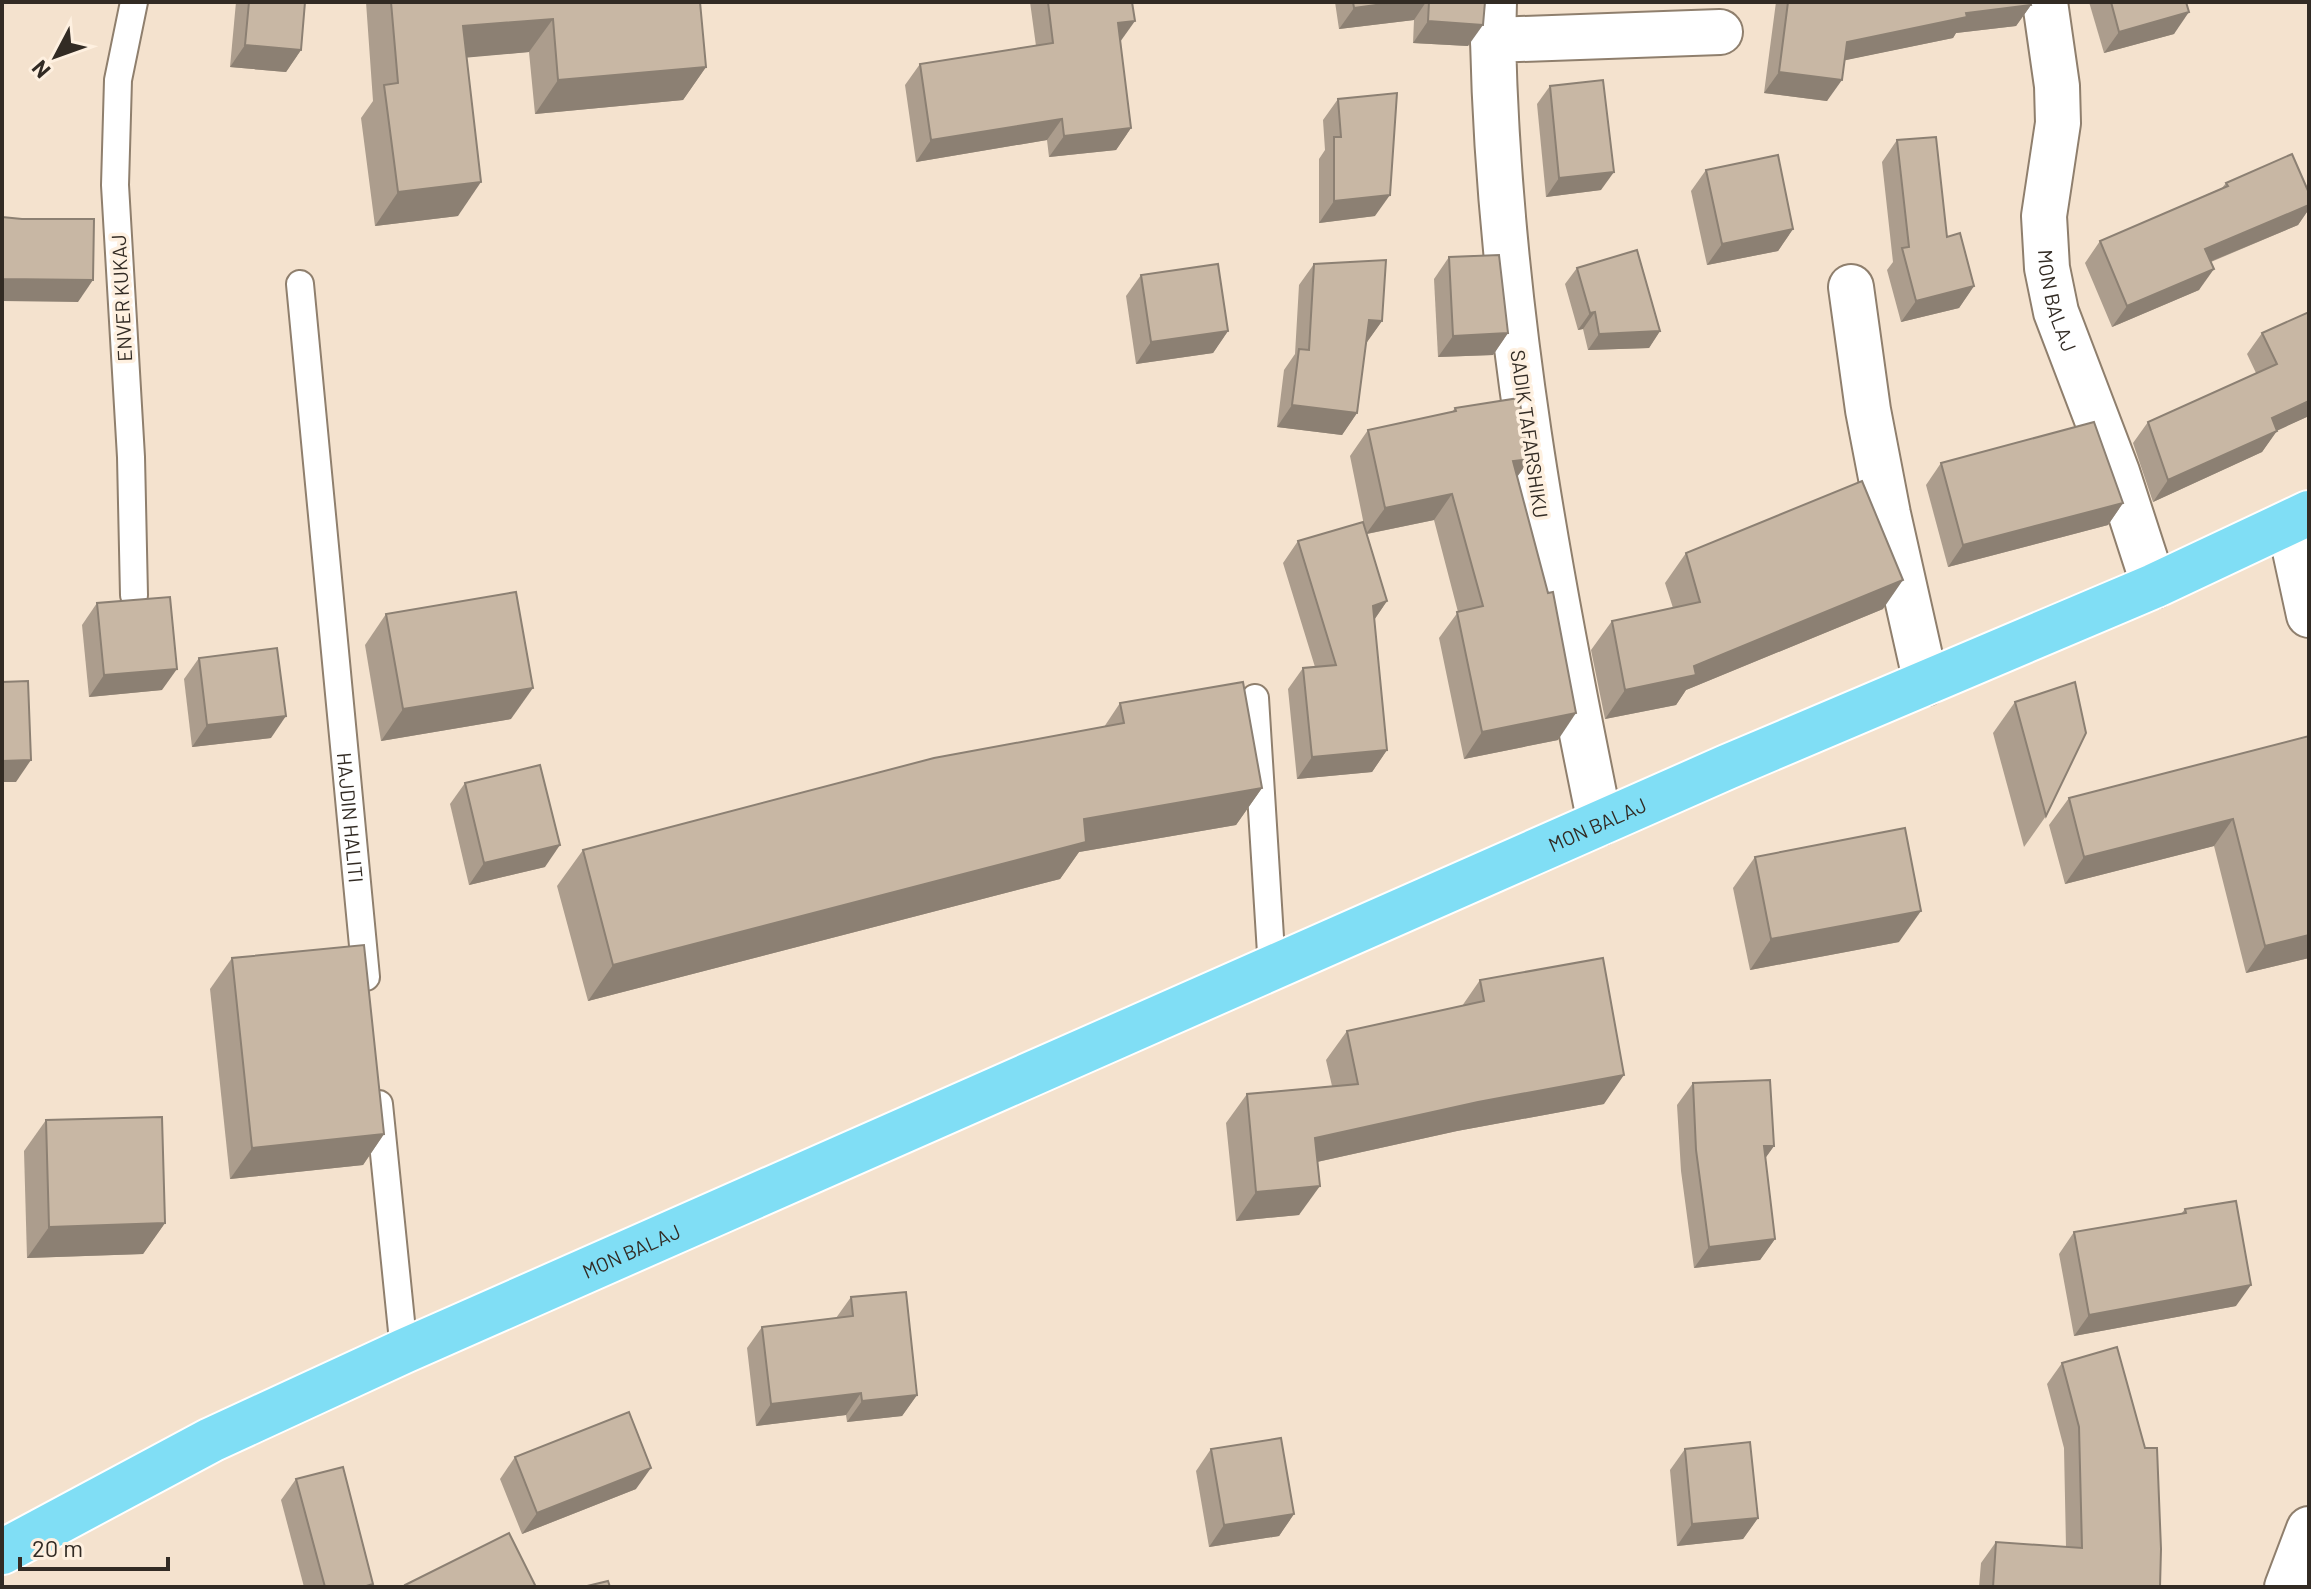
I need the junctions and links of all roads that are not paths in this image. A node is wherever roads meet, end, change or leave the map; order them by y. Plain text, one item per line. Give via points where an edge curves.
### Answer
1 (134, 2) edge
2 (2045, 2) edge
3 (1493, 21) edge
4 (1720, 32) dead end
5 (300, 284) dead end
6 (1851, 287) dead end
7 (2299, 518) edge
8 (2154, 586) junction
9 (134, 595) dead end
10 (2309, 615) edge
11 (1926, 683) junction
12 (1255, 698) dead end
13 (1600, 823) junction
14 (1272, 969) junction
15 (369, 1007) edge
16 (377, 1085) edge
17 (404, 1351) junction
18 (2309, 1529) edge
19 (2, 1552) edge
20 (2287, 1587) edge

1 - 9 lane, ENVER KUKAJ via 118,80 115,185
2 - 8 street, MON BALAJ via 2058,123 2044,216 2047,268 2056,312
3 - 4 street, SADIK TAFARSHIKU
3 - 13 street, SADIK TAFARSHIKU via 1495,135 1509,290 1557,611
5 - 15 lane, HAJDIN HALITI
6 - 11 street via 1870,425
7 - 8 main road, MON BALAJ
7 - 10 street
8 - 11 main road, MON BALAJ
11 - 13 main road, MON BALAJ
12 - 14 lane
13 - 14 main road, MON BALAJ
14 - 17 main road, MON BALAJ
16 - 17 lane
17 - 19 main road, MON BALAJ via 211,1440
18 - 20 street

